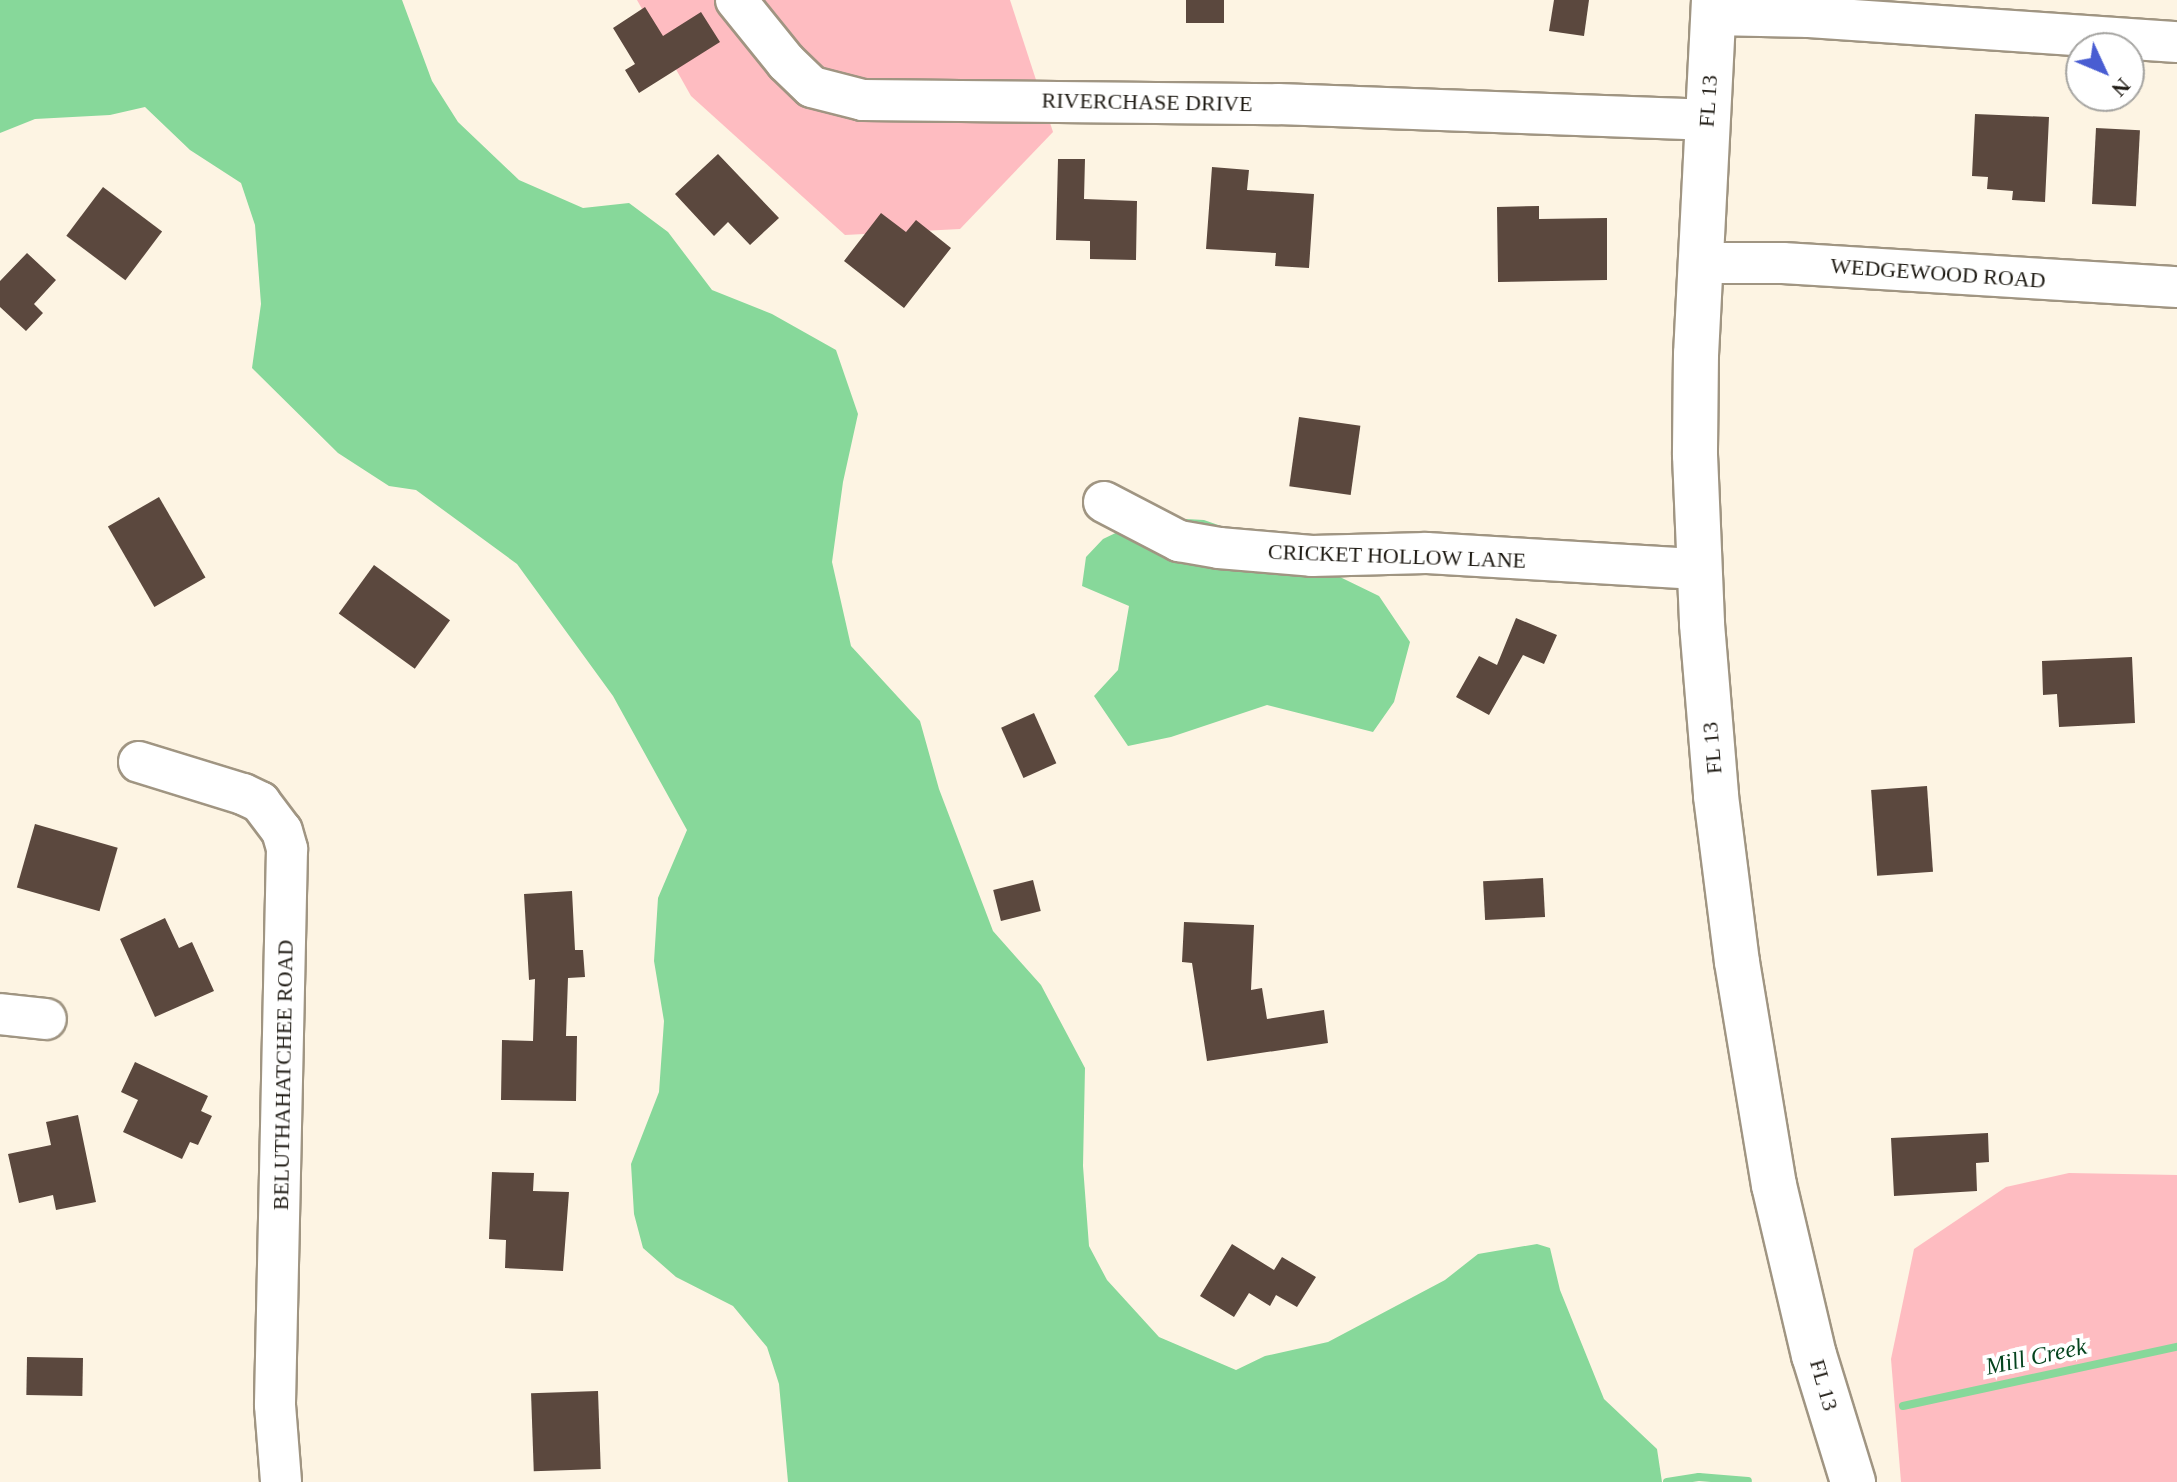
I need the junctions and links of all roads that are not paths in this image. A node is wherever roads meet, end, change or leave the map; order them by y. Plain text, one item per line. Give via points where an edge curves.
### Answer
1 (736, 0) edge
2 (1713, 7) edge
3 (2177, 42) edge
4 (1706, 120) junction
5 (1699, 263) junction
6 (2177, 287) edge
7 (1104, 502) dead end
8 (1699, 569) junction
9 (139, 762) dead end
10 (0, 1014) edge
11 (46, 1019) dead end
12 (281, 1482) edge
13 (1853, 1482) edge

1 - 4 street, RIVERCHASE DRIVE via 812,87 863,100 1263,104
2 - 3 street
2 - 4 main road, FL 13
4 - 5 main road, FL 13
5 - 6 street, WEDGEWOOD ROAD via 1783,263
5 - 8 main road, FL 13
7 - 8 street, CRICKET HOLLOW LANE via 1179,541 1219,548 1312,556 1426,553
8 - 13 main road, FL 13 via 1716,796 1771,1170 1814,1355
9 - 12 street, BELUTHAHATCHEE ROAD via 260,802 282,831 287,849 275,1405
10 - 11 street

